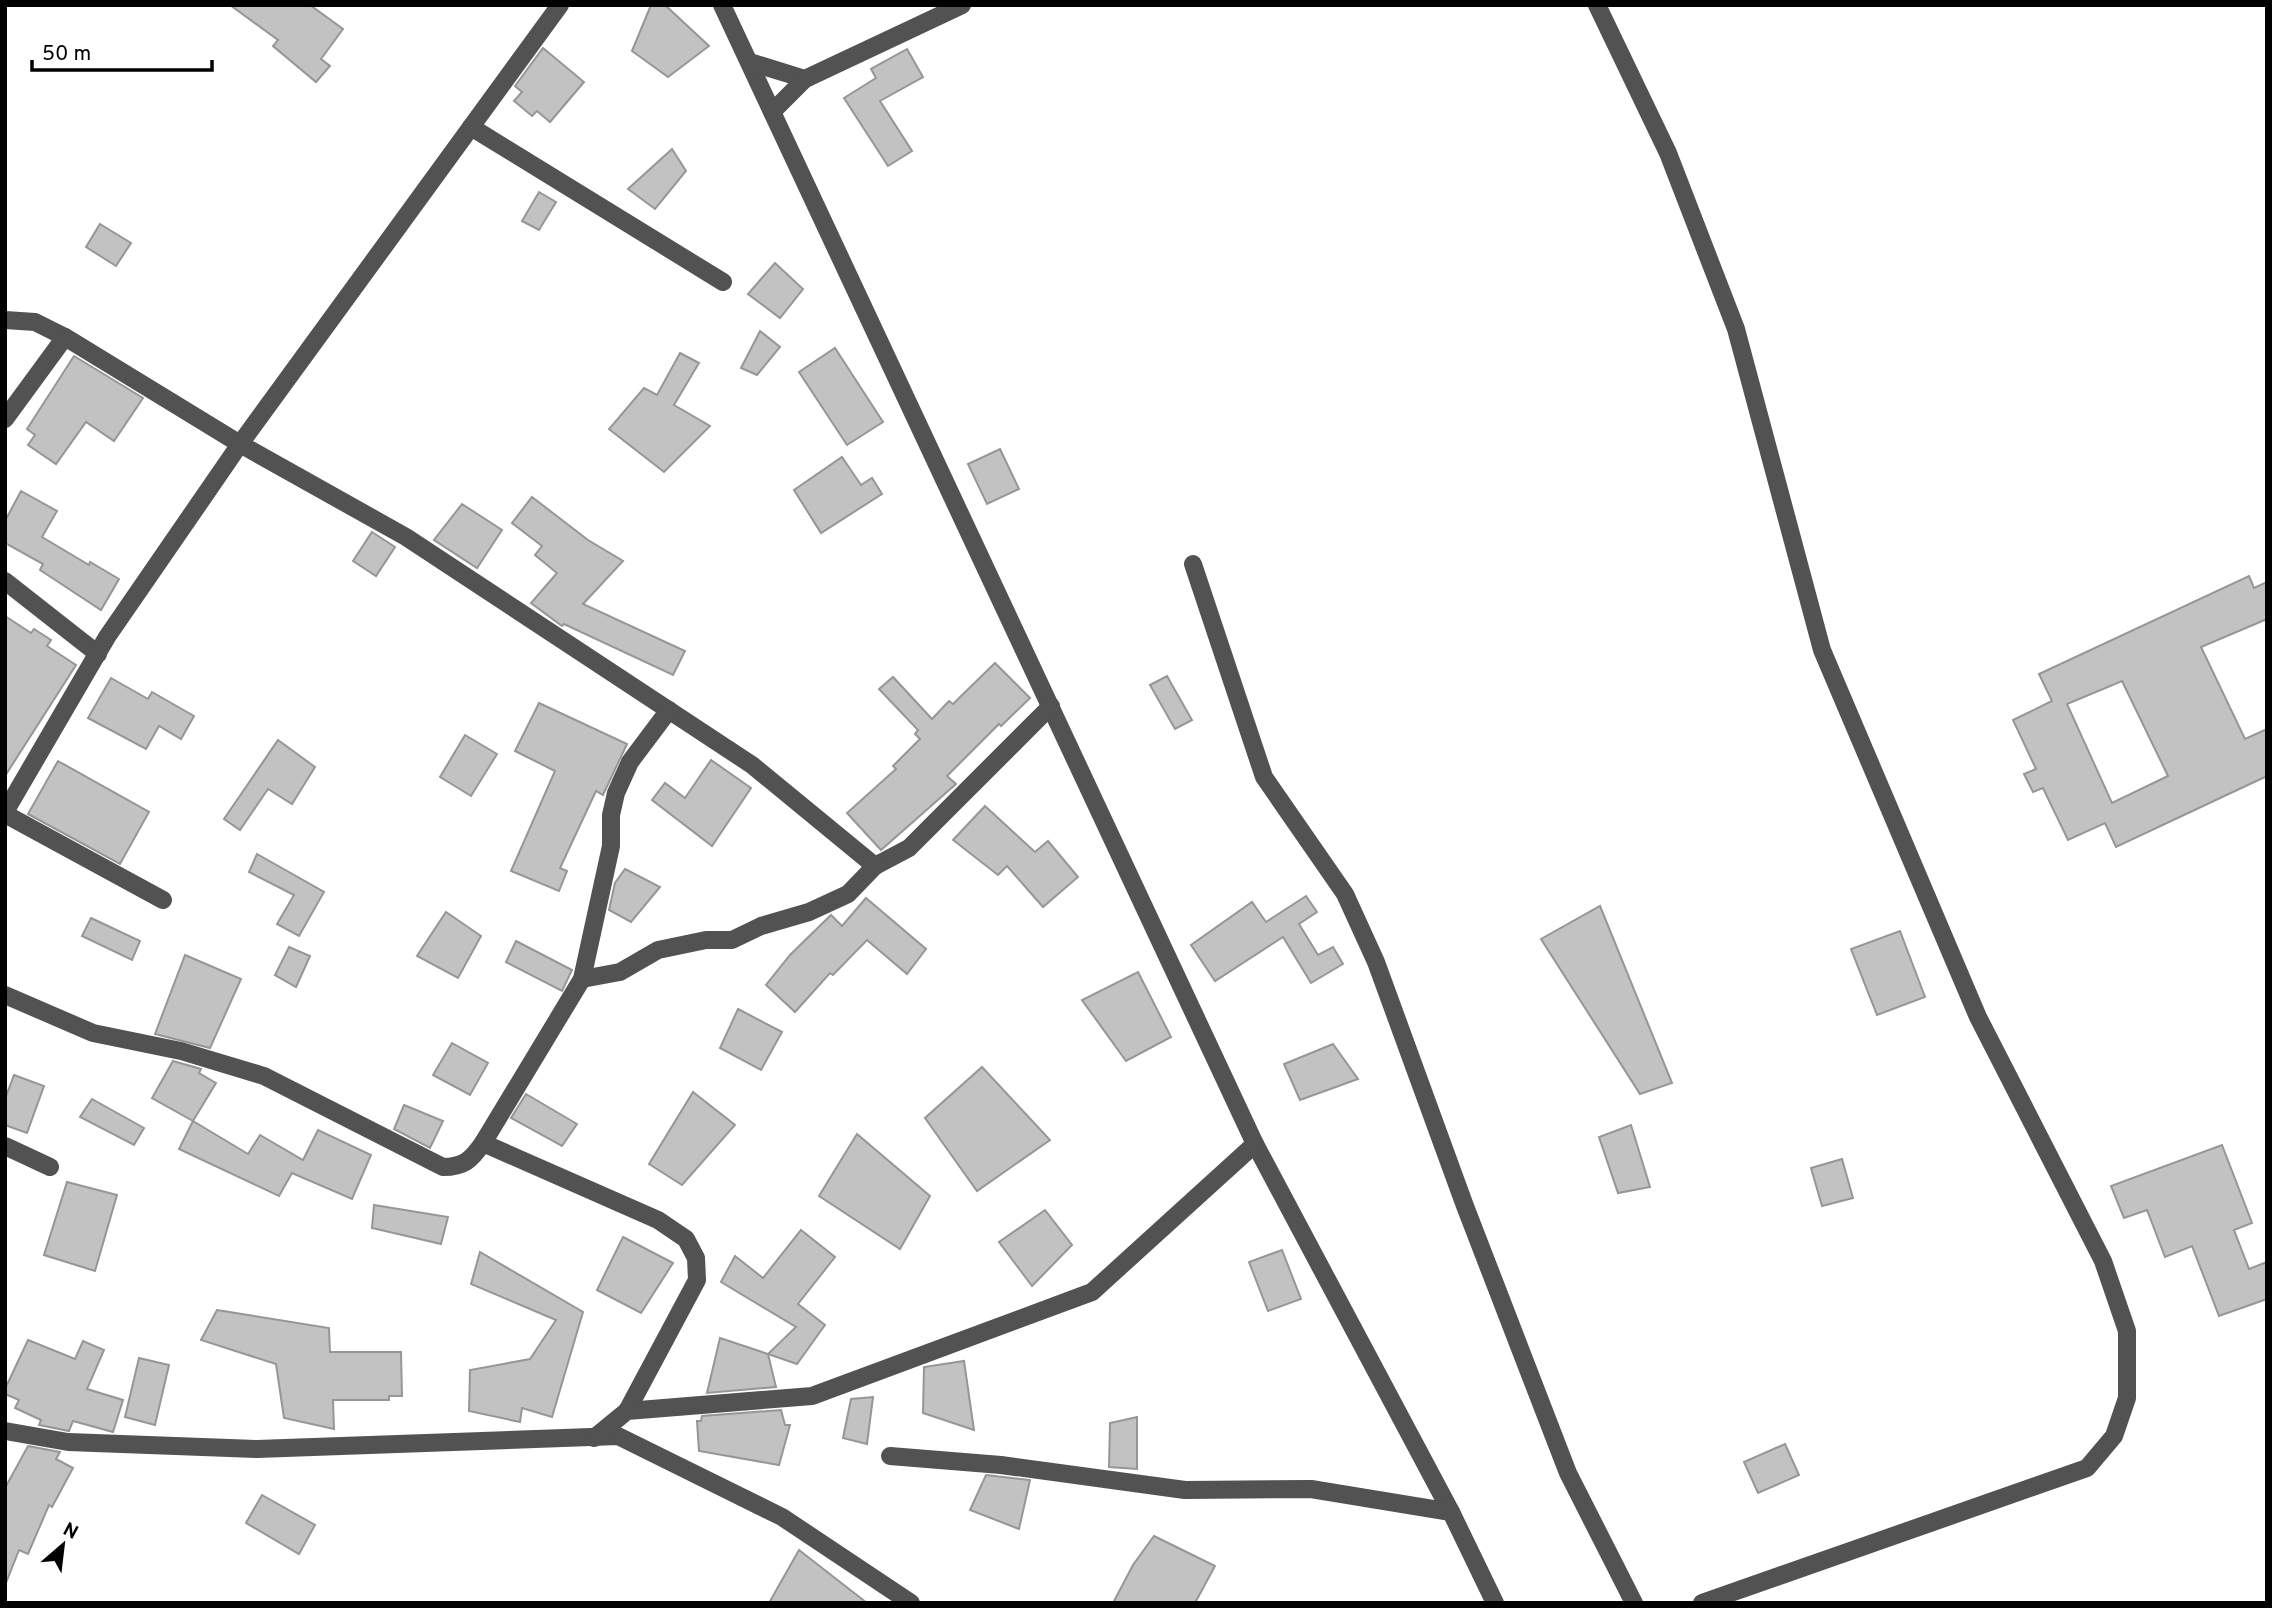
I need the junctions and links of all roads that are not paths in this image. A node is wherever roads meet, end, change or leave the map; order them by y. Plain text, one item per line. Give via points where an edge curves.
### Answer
1 (560, 5) edge
2 (722, 5) edge
3 (962, 5) edge
4 (1597, 5) edge
5 (750, 62) junction
6 (805, 79) junction
7 (772, 113) junction
8 (471, 127) junction
9 (723, 282) dead end
10 (5, 320) edge
11 (65, 337) junction
12 (5, 419) edge
13 (240, 444) junction
14 (1193, 564) dead end
15 (5, 581) edge
16 (98, 654) junction
17 (1051, 706) junction
18 (669, 710) junction
19 (5, 813) edge
20 (875, 866) junction
21 (163, 900) dead end
22 (582, 979) junction
23 (5, 995) edge
24 (483, 1143) junction
25 (1255, 1144) junction
26 (5, 1146) edge
27 (50, 1167) dead end
28 (627, 1411) junction
29 (5, 1432) edge
30 (594, 1438) junction
31 (890, 1456) dead end
32 (1451, 1512) junction
33 (911, 1603) edge
34 (1495, 1603) edge
35 (1634, 1603) edge
36 (1702, 1603) edge

1 - 8 street
2 - 5 street
3 - 6 street
4 - 36 street via 1668,153 1736,329 1822,650 1978,1017 2103,1261 2127,1331 2127,1398 2114,1436 2087,1468
5 - 6 street
5 - 7 street
6 - 7 street
7 - 17 street
8 - 9 street
8 - 13 street
10 - 11 street via 35,322
11 - 12 street
11 - 13 street
13 - 16 street
13 - 18 street via 406,537
14 - 35 street via 1264,777 1345,894 1376,962 1568,1473
15 - 16 street
16 - 19 street
17 - 20 street via 908,848
17 - 25 street
18 - 20 street via 751,765
18 - 22 street via 630,762 616,793 611,846
19 - 21 street
20 - 22 street via 848,894 809,912 732,940 658,950 620,972
22 - 24 street
23 - 24 street via 93,1032 181,1051 264,1076 443,1167 469,1162
24 - 28 street via 658,1220 686,1239 691,1248 697,1280
25 - 28 street via 1092,1292 812,1396
25 - 32 street
26 - 27 street
28 - 30 street
29 - 30 street via 68,1442 257,1449
30 - 33 street via 618,1436 782,1517
31 - 32 street via 1001,1465 1185,1490 1311,1489
32 - 34 street

